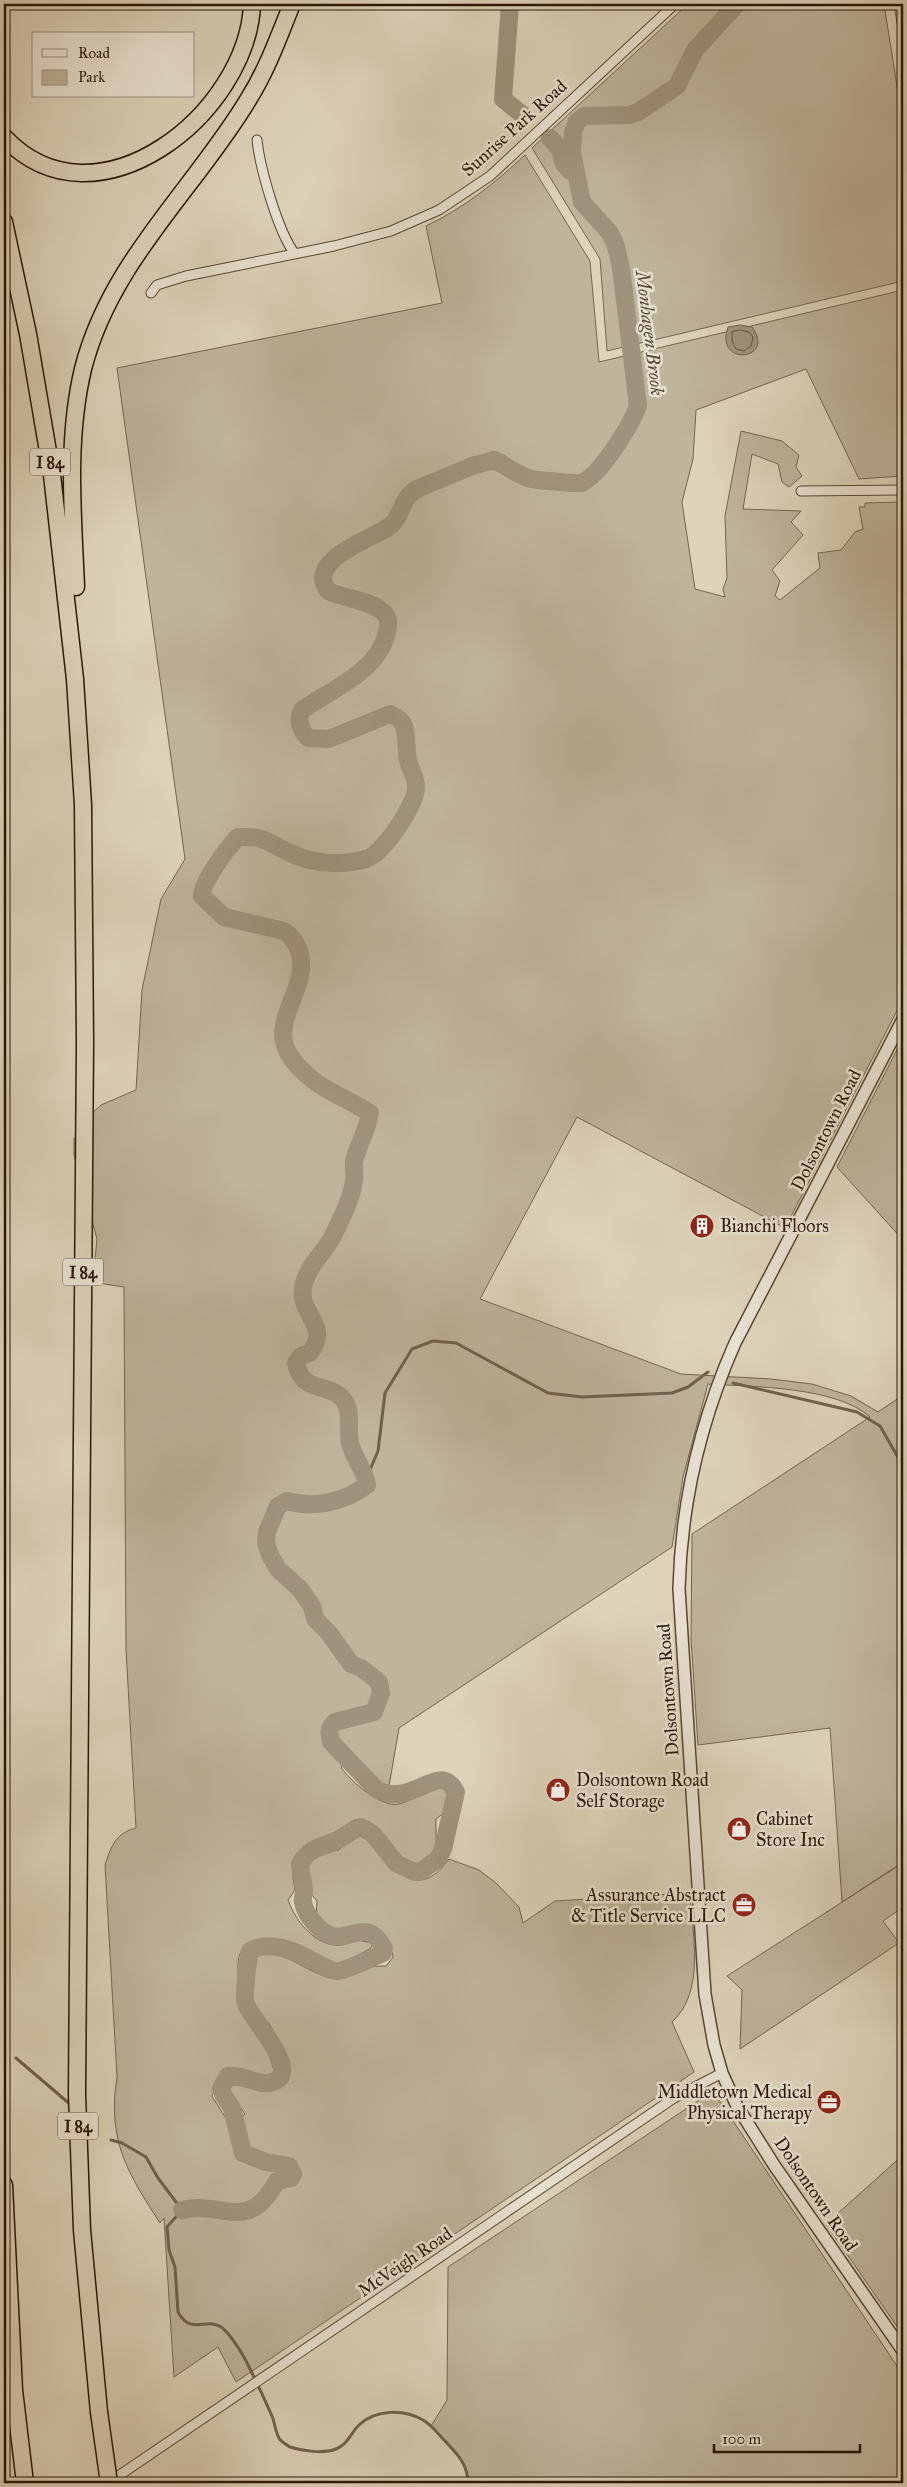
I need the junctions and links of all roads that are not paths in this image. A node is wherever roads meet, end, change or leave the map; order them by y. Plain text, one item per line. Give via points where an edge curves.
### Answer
1 (252, 4) edge
2 (292, 4) edge
3 (675, 4) edge
4 (4, 137) edge
5 (257, 140) dead end
6 (4, 222) edge
7 (295, 254) junction
8 (151, 293) dead end
9 (903, 490) edge
10 (801, 491) dead end
11 (77, 704) junction
12 (903, 1019) edge
13 (722, 2073) junction
14 (4, 2185) edge
15 (903, 2351) edge
16 (24, 2483) edge
17 (109, 2483) edge

1 - 4 highway via 245,40 217,93 191,124 143,159 107,172 67,173 39,165
2 - 11 highway via 248,101 125,270 104,308 89,350 75,410 72,449
3 - 7 street, Sunrise Park Road via 490,176 464,194 439,210 391,231
5 - 7 street via 280,225
6 - 11 highway, I 84 via 28,334 52,475
7 - 8 street, Sunrise Park Road via 186,276 157,285
9 - 10 street
11 - 17 highway, I 84, bridge via 83,805 85,953 77,2094 82,2230
12 - 13 street, Dolsontown Road via 728,1359 704,1427 688,1497 680,1571 680,1628 705,1994
13 - 15 street, Dolsontown Road via 737,2106 774,2165
13 - 17 street, McVeigh Road via 674,2098
14 - 16 highway via 13,2381

